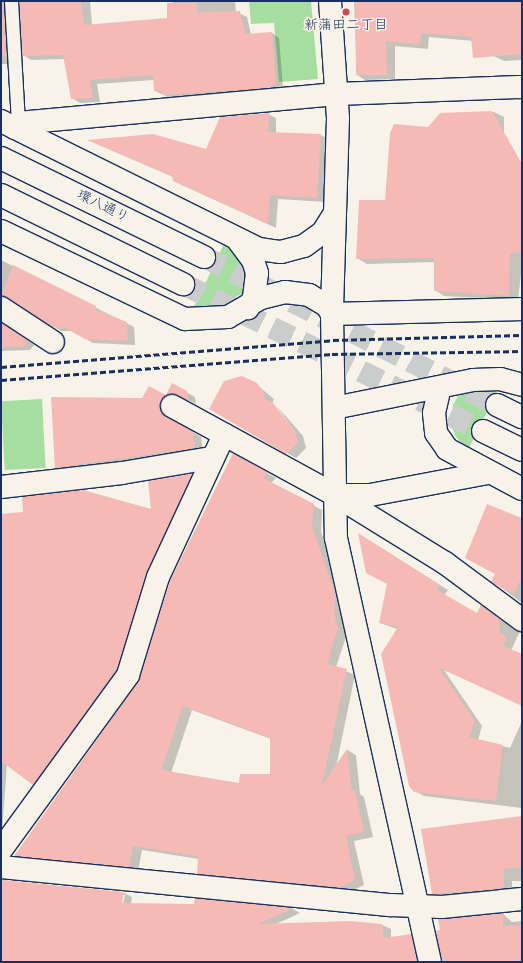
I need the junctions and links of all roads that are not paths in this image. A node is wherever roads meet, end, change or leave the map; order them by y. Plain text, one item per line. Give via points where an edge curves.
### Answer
1 (11, 1) edge
2 (330, 1) edge
3 (522, 87) edge
4 (337, 94) junction
5 (11, 124) edge
6 (1, 158) edge
7 (1, 195) edge
8 (335, 213) junction
9 (1, 231) edge
10 (236, 238) junction
11 (204, 258) tunnel mouth
12 (183, 284) tunnel mouth
13 (1, 308) edge
14 (248, 308) junction
15 (522, 309) edge
16 (332, 314) junction
17 (53, 342) dead end
18 (522, 384) edge
19 (440, 388) junction
20 (497, 405) tunnel mouth
21 (172, 406) dead end
22 (334, 408) junction
23 (522, 417) edge
24 (483, 431) tunnel mouth
25 (224, 435) junction
26 (522, 450) edge
27 (211, 458) junction
28 (488, 473) junction
29 (1, 487) edge
30 (522, 489) edge
31 (335, 495) junction
32 (522, 620) edge
33 (1, 850) edge
34 (1, 867) edge
35 (522, 899) edge
36 (417, 906) junction
37 (429, 962) edge

1 - 5 lane
2 - 4 street
3 - 4 street
4 - 5 street
4 - 8 street
5 - 10 street
6 - 11 street, 環八通り
7 - 12 street
8 - 10 street via 314,240 293,250 265,250
8 - 16 street
9 - 14 street via 176,316 228,317
10 - 14 street via 254,260 257,273 254,298
13 - 17 street
14 - 16 street via 275,293 298,292 318,300
15 - 16 street
16 - 22 street
18 - 19 street via 500,379
19 - 22 street
19 - 28 street via 434,413 436,433 447,449
20 - 23 street
21 - 25 street
22 - 31 street
24 - 26 street
25 - 27 street
25 - 31 street
27 - 29 street via 122,473
27 - 33 street via 158,577 128,675
28 - 30 street
28 - 31 street via 370,495
31 - 32 street via 444,563
31 - 36 street via 336,538
34 - 36 street
35 - 36 street
36 - 37 street

